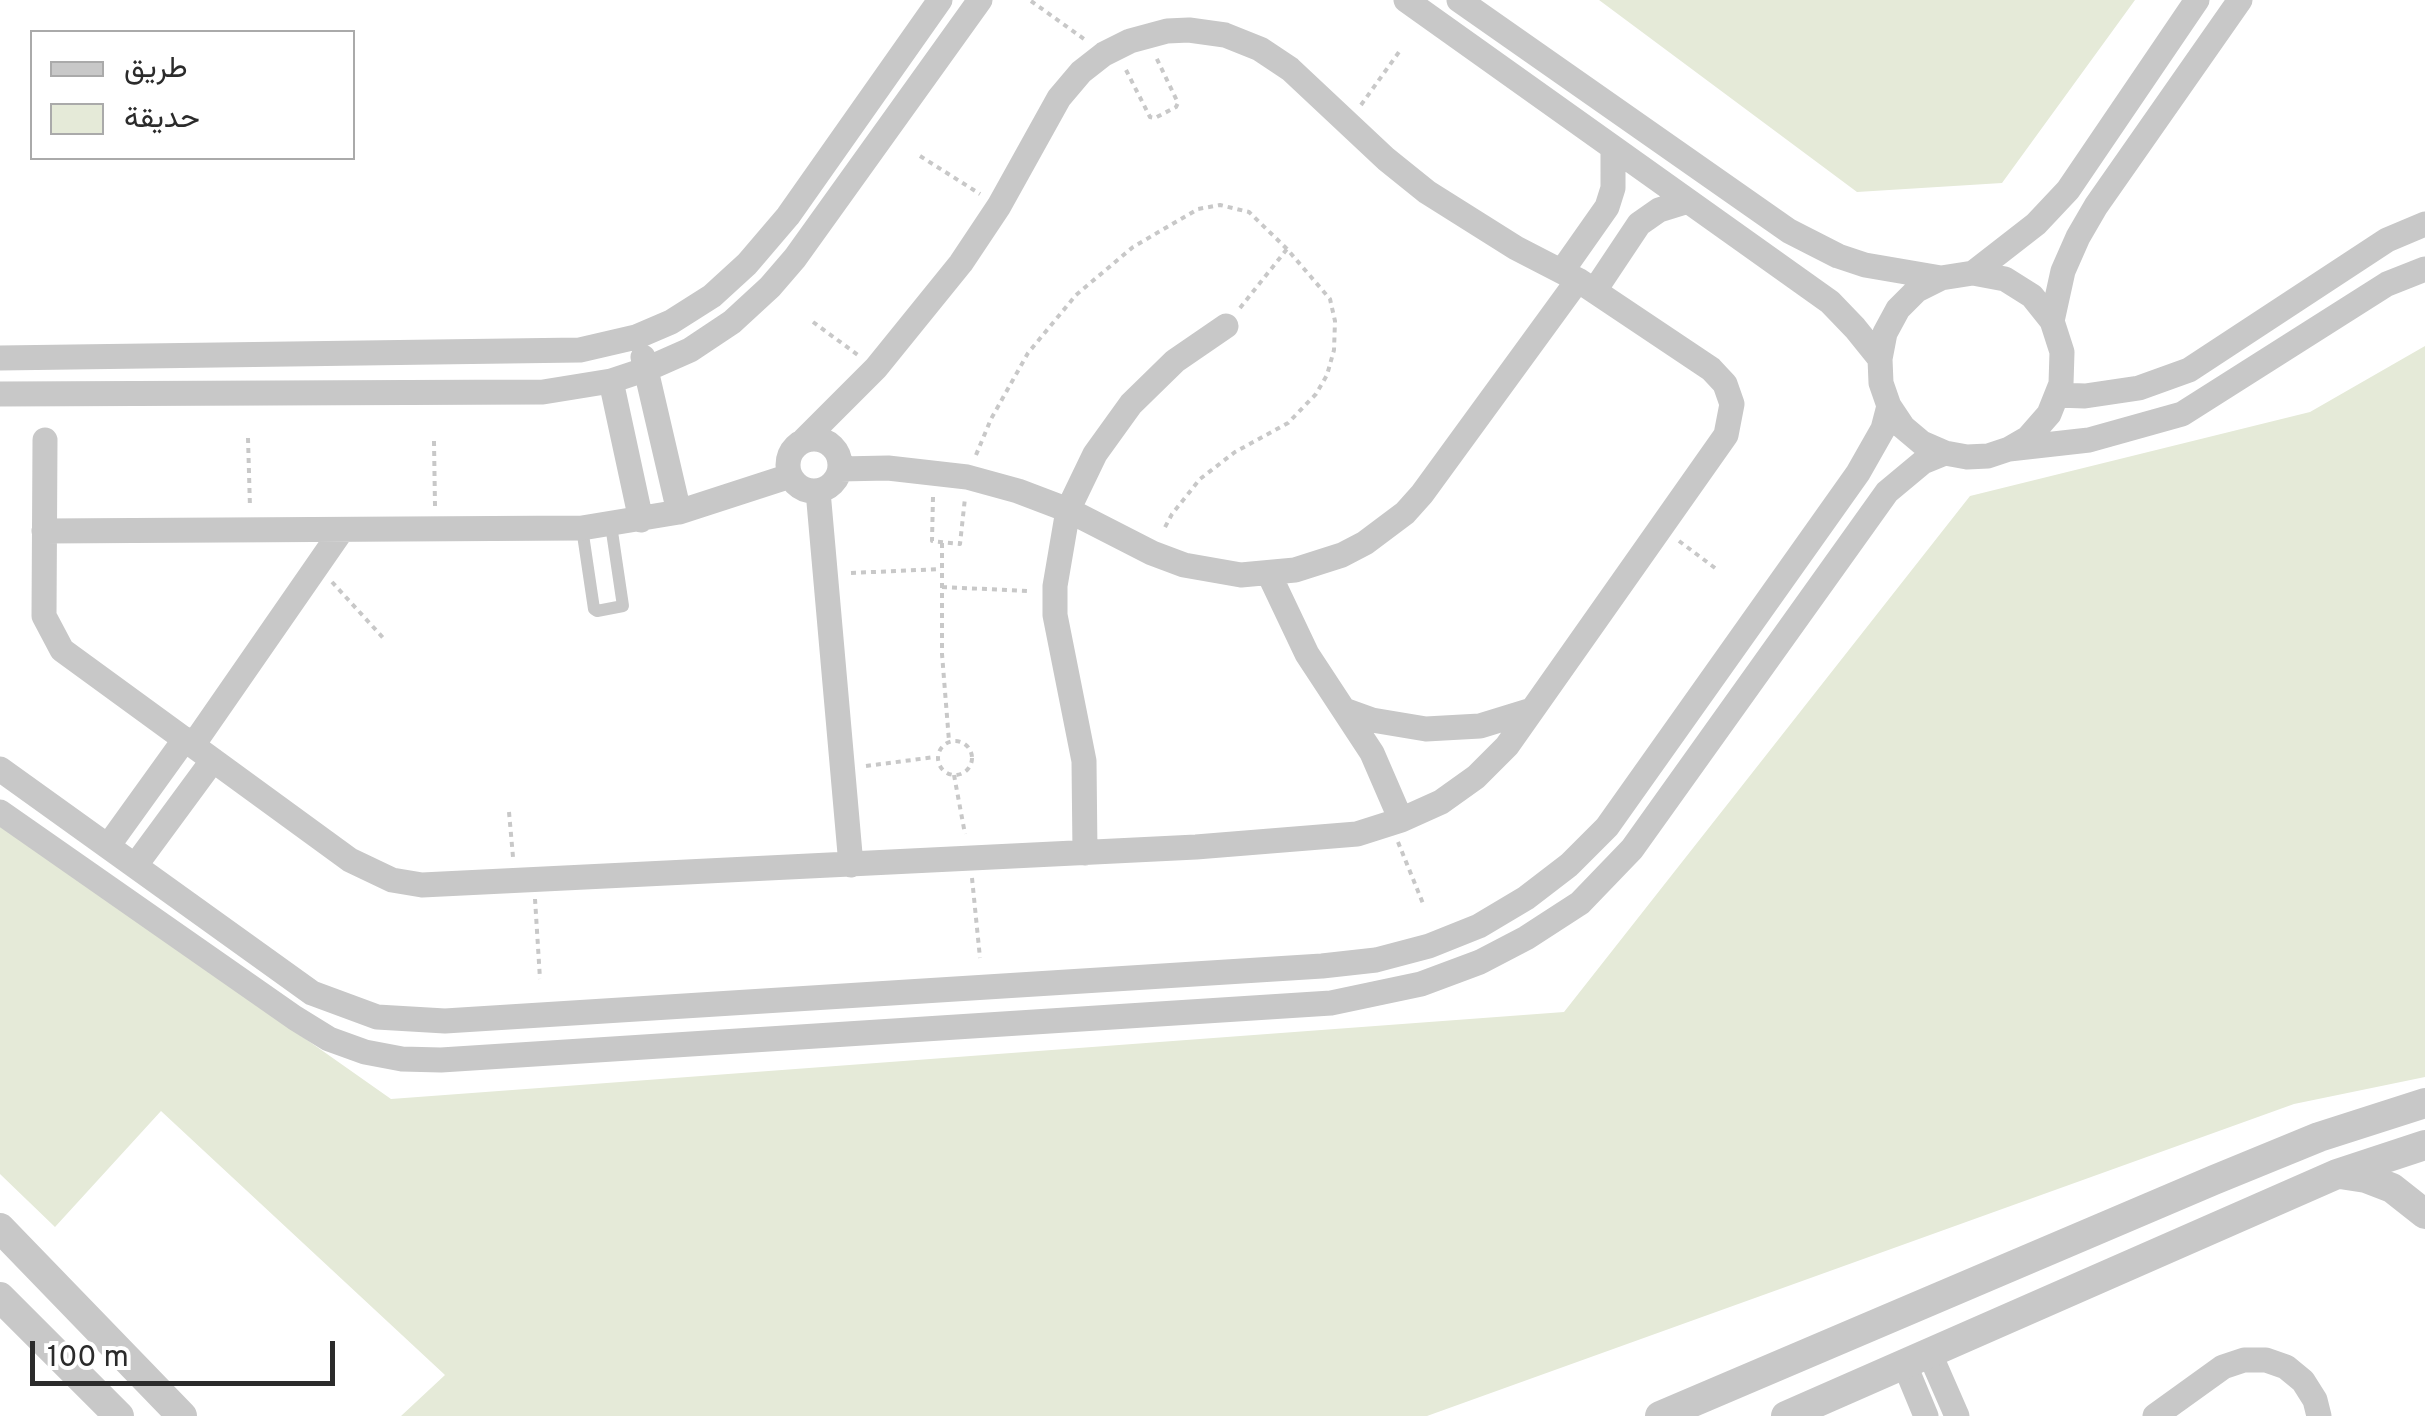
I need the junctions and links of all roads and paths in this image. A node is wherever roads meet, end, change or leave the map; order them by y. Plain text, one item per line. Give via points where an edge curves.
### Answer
1 (940, 0) edge
2 (980, 0) edge
3 (1406, 0) edge
4 (1459, 0) edge
5 (2198, 0) edge
6 (2240, 0) edge
7 (1031, 1) edge
8 (1146, 36) junction
9 (1109, 51) junction
10 (1400, 52) dead end
11 (1346, 124) junction
12 (1613, 149) junction
13 (920, 156) dead end
14 (1688, 201) junction
15 (999, 206) junction
16 (2425, 224) edge
17 (1287, 249) dead end
18 (2425, 269) edge
19 (1973, 273) junction
20 (1941, 278) junction
21 (1578, 280) junction
22 (813, 322) dead end
23 (2052, 322) junction
24 (1226, 326) joint
25 (636, 336) junction
26 (0, 358) edge
27 (1880, 359) junction
28 (876, 368) junction
29 (647, 370) junction
30 (611, 380) junction
31 (0, 394) edge
32 (2057, 395) junction
33 (1889, 406) junction
34 (248, 438) dead end
35 (45, 440) dead end
36 (804, 440) junction
37 (434, 441) dead end
38 (2010, 449) junction
39 (1945, 454) junction
40 (840, 468) junction
41 (935, 471) junction
42 (790, 476) junction
43 (967, 477) junction
44 (818, 491) junction
45 (1068, 510) junction
46 (679, 512) junction
47 (641, 520) junction
48 (612, 525) junction
49 (1660, 526) junction
50 (582, 528) junction
51 (342, 530) junction
52 (435, 530) junction
53 (251, 531) junction
54 (44, 532) junction
55 (942, 543) junction
56 (318, 566) junction
57 (940, 570) junction
58 (1719, 571) dead end
59 (851, 572) dead end
60 (1270, 574) junction
61 (940, 586) junction
62 (1028, 591) dead end
63 (386, 641) dead end
64 (1346, 710) junction
65 (1532, 710) junction
66 (949, 742) junction
67 (197, 748) junction
68 (938, 757) junction
69 (866, 766) dead end
70 (0, 770) edge
71 (954, 775) junction
72 (0, 812) edge
73 (510, 812) dead end
74 (1396, 822) junction
75 (108, 846) junction
76 (1086, 853) junction
77 (970, 858) junction
78 (851, 864) junction
79 (135, 866) junction
80 (525, 881) junction
81 (1424, 906) dead end
82 (980, 958) dead end
83 (540, 979) dead end
84 (2425, 1102) edge
85 (2425, 1144) edge
86 (2337, 1174) junction
87 (2425, 1214) edge
88 (0, 1228) edge
89 (33, 1261) junction
90 (0, 1294) edge
91 (1917, 1357) junction
92 (118, 1416) edge
93 (182, 1416) edge
94 (1660, 1416) edge
95 (1786, 1416) edge
96 (1926, 1416) edge
97 (1957, 1416) edge
98 (2155, 1416) edge
99 (2319, 1416) edge

1 - 25 street via 748,264 712,296
2 - 29 street via 770,287 732,322
3 - 12 street
4 - 20 street via 1789,232 1864,265
5 - 19 street via 2068,190
6 - 23 street via 2096,206 2063,271
7 - 9 path
8 - 9 street
8 - 9 path via 1178,104 1155,118
8 - 11 street via 1188,30 1260,48
9 - 15 street via 1059,98
10 - 11 path
11 - 21 street via 1470,222
12 - 14 street
12 - 21 street via 1608,207
13 - 15 path
14 - 21 street via 1639,224
14 - 27 street via 1830,302
15 - 28 street
16 - 32 street via 2387,240 2189,370 2139,388
17 - 24 path
18 - 38 street via 2387,284 2182,414 2089,440
19 - 20 street
19 - 23 street via 2005,279 2032,296
20 - 27 street via 1898,309
21 - 49 street via 1711,369 1730,394 1726,434
21 - 60 street via 1405,513 1342,554
22 - 28 path
23 - 32 street via 2062,352
24 - 45 street via 1175,361 1131,404 1095,454
25 - 26 street via 580,350
25 - 29 street
27 - 33 street
28 - 36 street
29 - 30 street
29 - 46 street
30 - 31 street via 543,392
30 - 47 street
32 - 38 street via 2039,426
33 - 39 street via 1903,427
33 - 79 street via 1858,473 1607,826 1569,866 1479,926 1376,960 410,1022 312,993
34 - 53 path
35 - 54 street
36 - 40 street via 830,445
36 - 42 street via 789,460
37 - 52 path
38 - 39 street via 1988,456
39 - 72 street via 1923,462 1887,492 1632,849 1580,902 1480,962 1421,984 1331,1004 402,1059 328,1038
40 - 41 street
40 - 44 street via 833,483
41 - 43 street
41 - 55 path via 931,539
42 - 44 street
42 - 46 street
43 - 45 street
43 - 55 path via 962,543
44 - 78 street
45 - 60 street via 1184,565
45 - 76 street via 1055,615 1084,761
46 - 47 street
47 - 48 street
48 - 50 street
48 - 50 lane via 624,603 597,612
49 - 58 path
49 - 65 street
50 - 52 street
51 - 52 street
51 - 53 street
51 - 56 street
53 - 54 street
54 - 67 street via 44,616 54,640
55 - 57 path
56 - 63 path
56 - 67 street
57 - 59 path
57 - 61 path
60 - 64 street via 1307,654
61 - 62 path
61 - 66 path
64 - 65 street via 1426,729 1480,726
64 - 74 street via 1382,775
65 - 74 street via 1476,777
66 - 68 path
66 - 71 path via 961,742 972,755 969,767
67 - 75 street
67 - 79 street
67 - 80 street via 377,875 422,885
68 - 69 path
68 - 71 path via 943,771
70 - 75 street
71 - 77 path
73 - 80 path
74 - 76 street via 1312,840
74 - 81 path
75 - 79 street
76 - 77 street
77 - 78 street
77 - 82 path
78 - 80 street
80 - 83 path
84 - 94 street via 2319,1137
85 - 86 street
86 - 87 street via 2392,1188
86 - 91 street
88 - 89 street
89 - 90 street
89 - 93 street
90 - 92 street
91 - 95 street
91 - 96 street
91 - 97 street
98 - 99 street via 2223,1367 2244,1360 2286,1367 2303,1381

